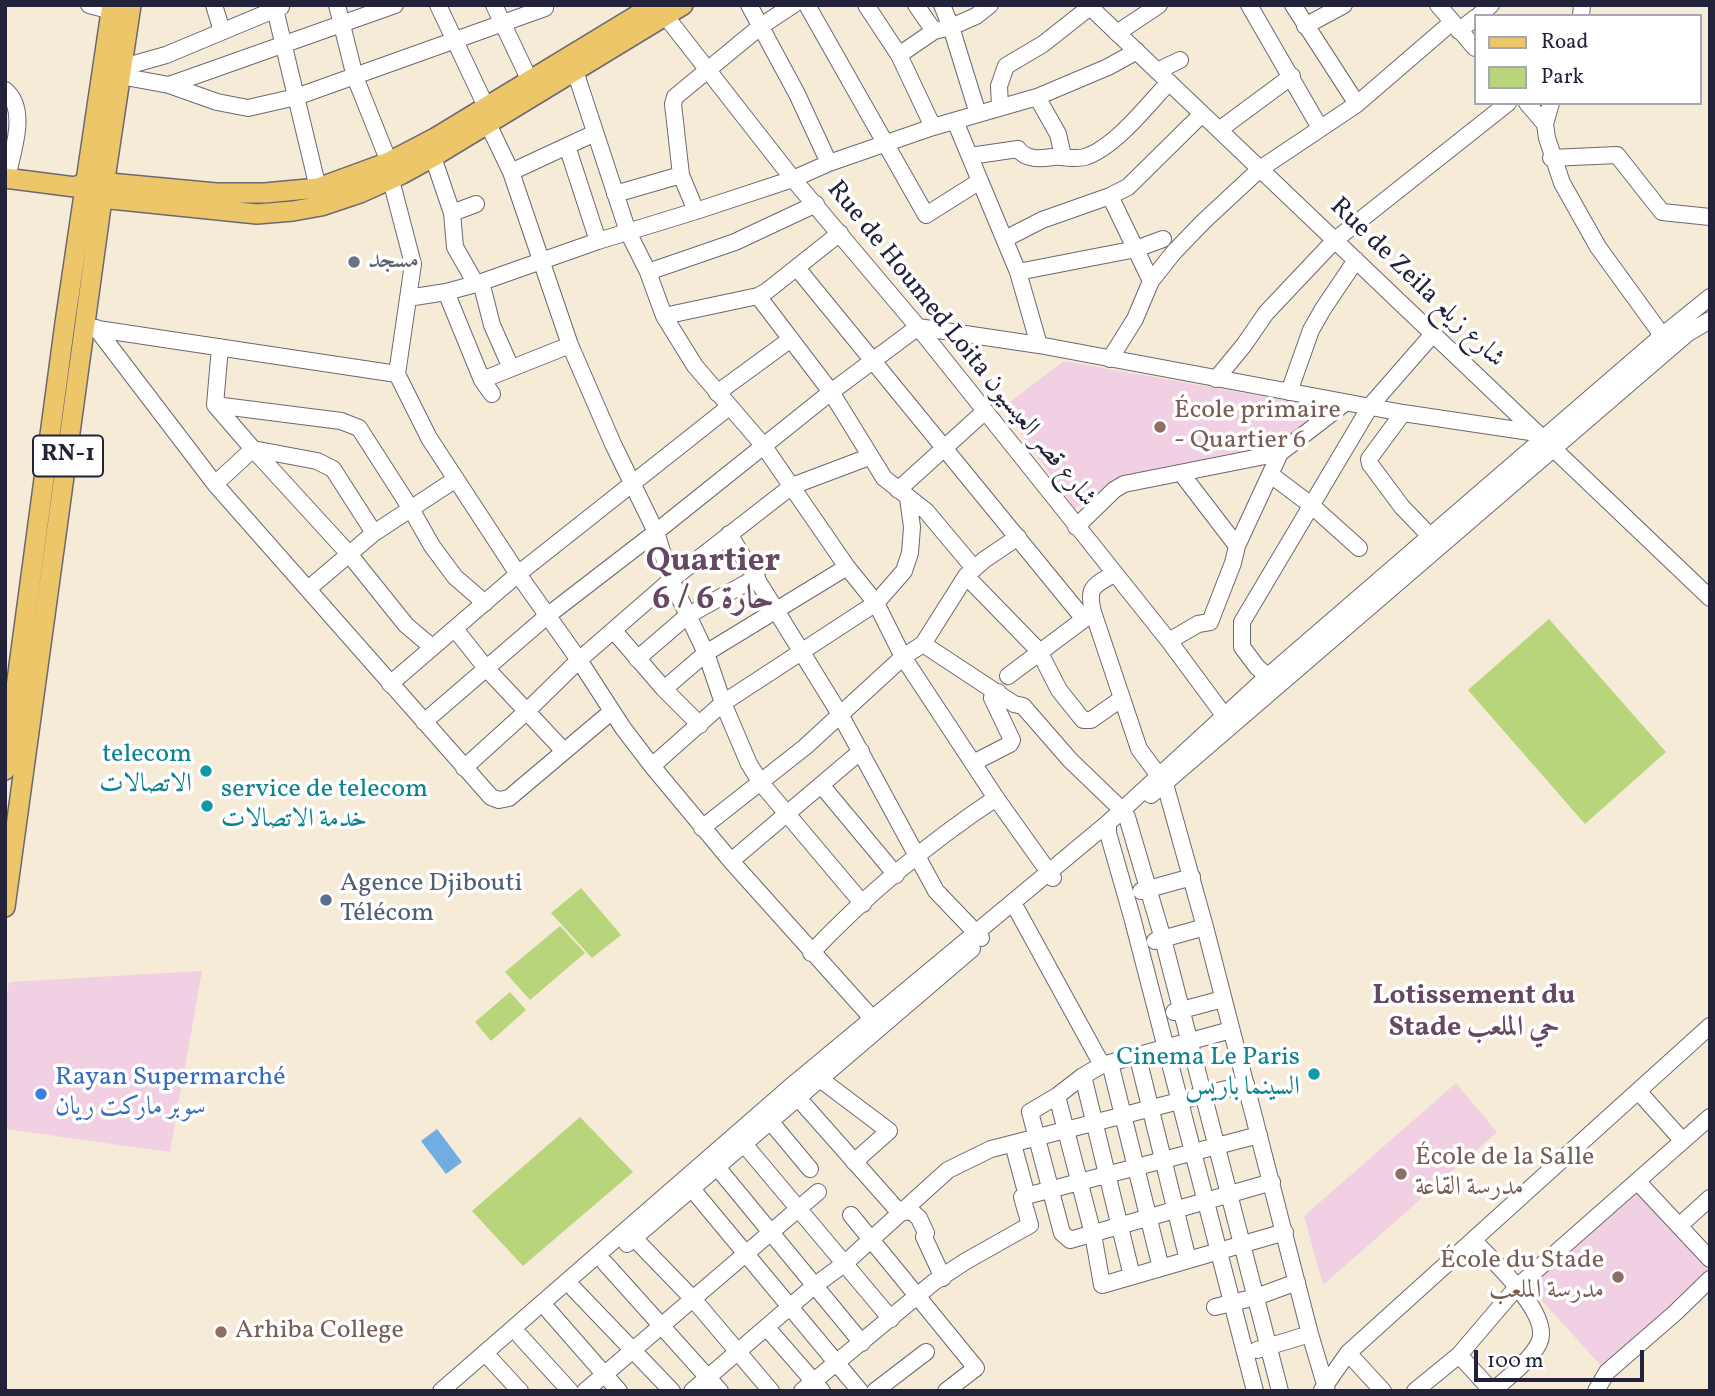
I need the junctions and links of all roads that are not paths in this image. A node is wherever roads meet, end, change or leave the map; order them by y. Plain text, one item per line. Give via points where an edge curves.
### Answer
1 (89, 5) edge
2 (131, 5) edge
3 (214, 5) edge
4 (337, 5) edge
5 (395, 5) edge
6 (438, 5) edge
7 (494, 5) edge
8 (683, 5) edge
9 (749, 5) edge
10 (793, 5) edge
11 (807, 5) edge
12 (866, 5) edge
13 (916, 5) edge
14 (942, 5) edge
15 (990, 5) edge
16 (1159, 5) edge
17 (1249, 5) edge
18 (1293, 5) edge
19 (1344, 5) edge
20 (1438, 5) edge
21 (1089, 6) edge
22 (278, 7) edge
23 (112, 8) edge
24 (545, 8) dead end
25 (659, 9) edge
26 (1474, 18) edge
27 (342, 22) junction
28 (502, 22) junction
29 (761, 26) junction
30 (1305, 26) junction
31 (1455, 27) junction
32 (943, 29) junction
33 (222, 32) junction
34 (1117, 33) junction
35 (456, 40) junction
36 (282, 46) junction
37 (1474, 47) edge
38 (1137, 51) junction
39 (899, 55) junction
40 (1180, 60) dead end
41 (708, 68) junction
42 (575, 71) junction
43 (120, 72) junction
44 (1292, 76) junction
45 (355, 77) junction
46 (1163, 77) junction
47 (530, 80) junction
48 (169, 85) junction
49 (5, 90) edge
50 (296, 97) junction
51 (1037, 97) junction
52 (1357, 104) junction
53 (1504, 105) edge
54 (1529, 105) edge
55 (1550, 105) edge
56 (1000, 107) junction
57 (978, 114) junction
58 (1202, 114) junction
59 (489, 117) junction
60 (955, 121) junction
61 (1545, 124) junction
62 (933, 127) junction
63 (1320, 128) junction
64 (1219, 130) junction
65 (595, 133) junction
66 (884, 144) junction
67 (567, 146) junction
68 (970, 156) junction
69 (1063, 156) junction
70 (433, 157) junction
71 (1552, 158) junction
72 (829, 163) junction
73 (1260, 169) junction
74 (390, 171) junction
75 (511, 172) junction
76 (681, 175) junction
77 (6, 178) edge
78 (793, 179) junction
79 (980, 181) junction
80 (318, 188) junction
81 (91, 189) junction
82 (615, 194) junction
83 (1110, 196) junction
84 (476, 204) dead end
85 (816, 204) junction
86 (696, 211) junction
87 (453, 213) junction
88 (1710, 217) edge
89 (628, 232) junction
90 (840, 233) junction
91 (1005, 239) junction
92 (1163, 239) dead end
93 (1335, 240) junction
94 (598, 241) junction
95 (1136, 248) junction
96 (1356, 260) junction
97 (540, 262) junction
98 (797, 268) junction
99 (648, 272) junction
100 (1017, 272) junction
101 (1151, 281) junction
102 (479, 283) junction
103 (446, 292) junction
104 (758, 296) junction
105 (1710, 297) edge
106 (408, 298) junction
107 (664, 317) junction
108 (1710, 320) edge
109 (65, 323) junction
110 (918, 327) junction
111 (91, 328) junction
112 (1433, 334) junction
113 (791, 339) junction
114 (1667, 342) junction
115 (570, 345) junction
116 (1038, 345) junction
117 (220, 347) junction
118 (1110, 359) junction
119 (873, 360) junction
120 (511, 368) junction
121 (397, 374) junction
122 (1216, 379) junction
123 (482, 380) junction
124 (831, 392) junction
125 (1289, 392) junction
126 (718, 393) junction
127 (492, 394) dead end
128 (1345, 403) junction
129 (215, 404) junction
130 (1371, 405) junction
131 (729, 407) junction
132 (985, 412) junction
133 (1403, 413) junction
134 (1544, 440) junction
135 (764, 445) junction
136 (943, 447) junction
137 (253, 449) junction
138 (1280, 453) junction
139 (869, 457) junction
140 (1181, 473) junction
141 (1271, 475) junction
142 (456, 479) junction
143 (633, 483) junction
144 (215, 484) junction
145 (792, 486) junction
146 (903, 494) junction
147 (1311, 505) junction
148 (411, 509) junction
149 (1076, 527) junction
150 (656, 532) junction
151 (374, 533) junction
152 (729, 534) junction
153 (1430, 536) junction
154 (1018, 537) junction
155 (1237, 546) junction
156 (1359, 548) dead end
157 (349, 554) junction
158 (1412, 561) junction
159 (847, 567) junction
160 (970, 572) junction
161 (518, 574) junction
162 (1114, 574) junction
163 (757, 577) junction
164 (671, 580) junction
165 (308, 589) junction
166 (1710, 598) edge
167 (485, 603) junction
168 (876, 603) junction
169 (776, 610) junction
170 (1088, 615) junction
171 (547, 616) junction
172 (687, 616) junction
173 (455, 629) junction
174 (614, 631) junction
175 (1169, 640) junction
176 (923, 644) junction
177 (432, 647) junction
178 (802, 651) junction
179 (1038, 651) junction
180 (706, 653) junction
181 (903, 657) junction
182 (637, 659) junction
183 (579, 660) junction
184 (486, 668) junction
185 (1008, 676) dead end
186 (1273, 681) junction
187 (390, 684) junction
188 (664, 689) junction
189 (998, 692) junction
190 (1121, 699) junction
191 (723, 703) junction
192 (527, 711) junction
193 (611, 712) junction
194 (841, 716) junction
195 (1228, 721) junction
196 (424, 722) junction
197 (700, 725) junction
198 (563, 750) junction
199 (861, 751) junction
200 (973, 763) junction
201 (652, 766) junction
202 (464, 768) junction
203 (5, 770) edge
204 (1162, 779) junction
205 (761, 783) junction
206 (822, 786) junction
207 (996, 798) junction
208 (1124, 813) junction
209 (787, 815) junction
210 (702, 828) junction
211 (1108, 828) junction
212 (917, 858) junction
213 (731, 862) junction
214 (896, 875) junction
215 (1052, 875) junction
216 (1192, 877) junction
217 (1149, 888) junction
218 (1126, 895) junction
219 (863, 904) junction
220 (5, 907) edge
221 (1017, 910) junction
222 (1205, 928) junction
223 (979, 936) junction
224 (1163, 939) junction
225 (1139, 945) junction
226 (811, 953) junction
227 (1223, 999) junction
228 (1181, 1009) junction
229 (1158, 1017) junction
230 (876, 1023) junction
231 (1710, 1026) edge
232 (1231, 1030) junction
233 (1188, 1042) junction
234 (1165, 1046) junction
235 (1137, 1054) junction
236 (1106, 1064) junction
237 (1083, 1076) junction
238 (820, 1079) junction
239 (1246, 1084) junction
240 (1638, 1091) junction
241 (794, 1093) junction
242 (1202, 1094) junction
243 (1057, 1096) junction
244 (1179, 1101) junction
245 (1151, 1108) junction
246 (1123, 1115) junction
247 (1710, 1117) edge
248 (770, 1121) junction
249 (1095, 1122) junction
250 (1067, 1129) junction
251 (1259, 1135) junction
252 (1036, 1138) junction
253 (1682, 1140) junction
254 (744, 1144) junction
255 (1013, 1144) junction
256 (1216, 1146) junction
257 (1192, 1152) junction
258 (1164, 1160) junction
259 (854, 1162) junction
260 (717, 1167) junction
261 (1136, 1167) junction
262 (810, 1168) dead end
263 (1108, 1174) junction
264 (1637, 1181) junction
265 (1080, 1182) junction
266 (1272, 1182) junction
267 (691, 1189) junction
268 (1051, 1189) junction
269 (818, 1192) dead end
270 (1229, 1195) junction
271 (1027, 1196) junction
272 (1710, 1198) edge
273 (1205, 1202) junction
274 (799, 1209) junction
275 (1176, 1209) junction
276 (900, 1213) junction
277 (851, 1215) dead end
278 (1148, 1217) junction
279 (1120, 1226) junction
280 (1679, 1226) junction
281 (772, 1232) junction
282 (1285, 1232) junction
283 (1093, 1234) junction
284 (634, 1238) junction
285 (871, 1240) junction
286 (1474, 1241) junction
287 (1241, 1245) junction
288 (1217, 1252) junction
289 (746, 1254) junction
290 (1710, 1259) edge
291 (1188, 1260) junction
292 (605, 1263) junction
293 (844, 1264) junction
294 (1161, 1268) junction
295 (1132, 1276) junction
296 (943, 1278) junction
297 (1710, 1279) edge
298 (1297, 1282) junction
299 (814, 1286) junction
300 (1517, 1287) junction
301 (574, 1289) junction
302 (917, 1297) junction
303 (1256, 1297) junction
304 (694, 1300) junction
305 (1231, 1302) junction
306 (791, 1307) junction
307 (1215, 1307) dead end
308 (549, 1311) junction
309 (891, 1319) junction
310 (662, 1325) junction
311 (767, 1328) junction
312 (1310, 1334) junction
313 (520, 1336) junction
314 (862, 1343) junction
315 (1268, 1347) junction
316 (632, 1349) junction
317 (926, 1352) dead end
318 (738, 1353) junction
319 (1348, 1353) junction
320 (1245, 1354) junction
321 (1459, 1355) junction
322 (488, 1357) junction
323 (838, 1363) junction
324 (605, 1374) junction
325 (708, 1378) junction
326 (813, 1387) edge
327 (1325, 1389) edge
328 (1600, 1389) edge
329 (441, 1391) edge
330 (455, 1391) edge
331 (520, 1391) edge
332 (570, 1391) edge
333 (585, 1391) edge
334 (620, 1391) edge
335 (672, 1391) edge
336 (692, 1391) edge
337 (720, 1391) edge
338 (771, 1391) edge
339 (860, 1391) edge
340 (875, 1391) edge
341 (946, 1391) edge
342 (1255, 1391) edge
343 (1280, 1391) edge
344 (1383, 1391) edge
345 (1415, 1391) edge
346 (1492, 1391) edge

1 - 23 street
2 - 43 main road, RN-1
3 - 33 street
4 - 27 street
5 - 27 street
6 - 35 street
7 - 28 street
8 - 25 main road
9 - 29 street
10 - 29 street
11 - 66 street
12 - 39 street
13 - 32 street
14 - 32 street
15 - 32 street
16 - 34 street
17 - 44 street
18 - 30 street
19 - 30 street
20 - 31 street
21 - 34 street, Rue de Zeila شارع زيلع
21 - 56 street via 1043,44 1006,66 999,86
22 - 33 street
22 - 36 street
23 - 81 main road, RN-1
24 - 28 street
25 - 41 street, Rue de Houmed Loita شارع قصر العيسيون
25 - 42 main road
25 - 47 main road
26 - 31 street
27 - 36 street
27 - 45 street
28 - 35 street
28 - 47 street
29 - 41 street
29 - 72 street
30 - 52 street
31 - 37 street
31 - 52 street
32 - 39 street
32 - 57 street
33 - 43 street
34 - 38 street, Rue de Zeila شارع زيلع
35 - 45 street
35 - 59 street
36 - 48 street
36 - 50 street
38 - 46 street, Rue de Zeila شارع زيلع
38 - 51 street
39 - 62 street
40 - 46 street
41 - 76 street via 681,90 673,104
41 - 78 street, Rue de Houmed Loita شارع قصر العيسيون
42 - 59 main road
42 - 65 street
43 - 48 street
43 - 81 main road, RN-1
44 - 63 street
44 - 64 street
45 - 50 street
45 - 74 street
46 - 58 street, Rue de Zeila شارع زيلع
46 - 69 street via 1135,119 1101,148 1081,158
47 - 59 main road
48 - 50 street via 234,107
49 - 77 street via 13,98 18,121
50 - 80 street
51 - 56 street
51 - 69 street via 1058,134
52 - 63 street
53 - 93 street
54 - 61 street
55 - 61 street
56 - 57 street
57 - 60 street
58 - 64 street, Rue de Zeila شارع زيلع
58 - 83 street via 1128,187
59 - 70 main road
59 - 74 main road via 435,138
59 - 75 street
60 - 62 street
60 - 68 street
61 - 71 street
62 - 66 street
63 - 73 street
64 - 73 street, Rue de Zeila شارع زيلع
65 - 67 street
65 - 82 street
66 - 72 street
66 - 79 street via 926,215
67 - 75 street
67 - 94 street
68 - 69 street via 1018,149 1034,158
68 - 79 street
70 - 74 main road
70 - 87 street
71 - 88 street via 1617,155 1662,212
71 - 114 street via 1598,247
72 - 78 street
73 - 93 street, Rue de Zeila شارع زيلع
73 - 101 street via 1204,221
74 - 80 main road
74 - 81 main road via 321,206 257,214
74 - 106 street via 413,264
75 - 97 street
76 - 82 street
76 - 86 street
77 - 81 main road
78 - 85 street, Rue de Houmed Loita شارع قصر العيسيون
78 - 86 street
79 - 91 street
80 - 81 main road via 265,193
81 - 109 main road, RN-1
81 - 111 main road, RN-1
82 - 89 street
83 - 91 street via 1042,220
83 - 95 street
84 - 87 street
85 - 90 street, Rue de Houmed Loita شارع قصر العيسيون
85 - 99 street via 735,242
86 - 89 street
87 - 102 street via 455,247
89 - 94 street
89 - 99 street
90 - 98 street
90 - 110 street, Rue de Houmed Loita شارع قصر العيسيون
91 - 100 street
92 - 95 street
93 - 96 street, Rue de Zeila شارع زيلع
93 - 122 street via 1266,313
94 - 97 street
95 - 100 street
95 - 101 street
96 - 112 street, Rue de Zeila شارع زيلع
96 - 125 street via 1311,330
97 - 102 street
97 - 115 street
98 - 104 street
98 - 119 street
99 - 107 street
100 - 116 street
101 - 118 street via 1135,319
102 - 103 street
102 - 120 street
103 - 106 street
103 - 123 street
104 - 107 street
104 - 113 street
105 - 114 street
106 - 121 street
107 - 126 street
108 - 114 street
109 - 111 street
109 - 203 main road, RN-1
110 - 116 street
110 - 119 street
110 - 132 street, Rue de Houmed Loita شارع قصر العيسيون
111 - 117 street
111 - 144 street
111 - 220 main road, RN-1
112 - 130 street
112 - 134 street, Rue de Zeila شارع زيلع
113 - 124 street
113 - 126 street
114 - 134 street
115 - 120 street
115 - 143 street
116 - 118 street
117 - 121 street
117 - 129 street
118 - 122 street
119 - 124 street
119 - 136 street
120 - 123 street
121 - 142 street
122 - 125 street
123 - 127 street
124 - 135 street
124 - 139 street
125 - 128 street
126 - 131 street
128 - 130 street
128 - 138 street
129 - 137 street
129 - 148 street via 352,424
130 - 133 street
130 - 147 street
131 - 135 street
131 - 143 street
132 - 136 street
132 - 149 street, Rue de Houmed Loita شارع قصر العيسيون
133 - 134 street
133 - 153 street via 1369,459 1370,464
134 - 153 street
134 - 158 street
134 - 166 street, Rue de Zeila شارع زيلع
135 - 145 street
135 - 150 street
136 - 146 street
136 - 154 street
137 - 144 street
137 - 151 street via 317,461 333,469
137 - 157 street
138 - 140 street
138 - 141 street
139 - 145 street
139 - 146 street
140 - 149 street via 1124,484
140 - 155 street
141 - 147 street
141 - 155 street
142 - 148 street
142 - 161 street
143 - 150 street
143 - 161 street
144 - 165 street
145 - 152 street
145 - 159 street
146 - 160 street via 926,511
146 - 168 street via 912,527 911,553 904,571
147 - 156 street
147 - 186 street via 1242,622 1241,647
148 - 151 street
148 - 167 street via 455,577
149 - 162 street, Rue de Houmed Loita شارع قصر العيسيون
150 - 164 street
150 - 171 street
151 - 157 street
152 - 163 street
152 - 164 street
153 - 158 street
154 - 160 street
154 - 170 street
155 - 175 street via 1210,622
157 - 165 street
157 - 177 street via 406,625
158 - 186 street
159 - 168 street
159 - 169 street
160 - 176 street
160 - 179 street
161 - 167 street
161 - 171 street
162 - 170 street via 1090,591
162 - 175 street, Rue de Houmed Loita شارع قصر العيسيون
163 - 169 street
163 - 172 street
164 - 172 street
164 - 174 street
165 - 187 street
167 - 173 street
168 - 178 street
168 - 181 street
169 - 178 street
169 - 180 street
170 - 179 street
170 - 190 street
171 - 183 street
171 - 184 street
172 - 180 street
172 - 182 street
173 - 177 street
173 - 184 street
174 - 182 street
174 - 183 street
175 - 195 street, Rue de Houmed Loita شارع قصر العيسيون
176 - 181 street
176 - 189 street
177 - 187 street
178 - 191 street
178 - 194 street
179 - 185 street
179 - 190 street via 1059,690 1086,721
180 - 188 street
180 - 191 street
181 - 194 street
181 - 200 street
182 - 188 street
183 - 192 street
183 - 193 street
184 - 192 street
184 - 196 street
186 - 195 street
187 - 196 street
188 - 197 street
189 - 200 street via 992,698 1012,740
189 - 208 street via 1023,706
190 - 204 street via 1139,749
191 - 197 street
191 - 205 street
192 - 198 street
192 - 202 street
193 - 198 street
193 - 201 street
194 - 199 street
194 - 205 street
195 - 204 street
196 - 202 street
197 - 201 street
198 - 202 street via 504,799 491,797
199 - 206 street
199 - 212 street
200 - 207 street
201 - 210 street
204 - 208 street
204 - 216 street
205 - 209 street
205 - 210 street
206 - 209 street
206 - 214 street
207 - 212 street
207 - 215 street
208 - 211 street
208 - 217 street
209 - 213 street
209 - 219 street
210 - 213 street
211 - 215 street
211 - 218 street
212 - 214 street
212 - 223 street via 936,891
213 - 226 street
214 - 219 street
215 - 221 street
215 - 223 street
216 - 217 street
216 - 222 street
217 - 218 street
217 - 224 street
218 - 225 street
219 - 226 street
221 - 223 street
221 - 236 street
222 - 224 street
222 - 227 street
223 - 230 street
224 - 225 street
224 - 228 street
225 - 229 street
226 - 230 street
227 - 228 street
227 - 232 street
228 - 229 street
228 - 233 street
229 - 234 street
230 - 238 street
230 - 241 street
231 - 240 street
232 - 233 street
232 - 239 street
233 - 234 street
233 - 242 street
234 - 235 street
234 - 244 street
235 - 236 street
235 - 245 street
236 - 237 street
236 - 246 street
237 - 243 street
237 - 249 street
238 - 241 street
238 - 259 street via 889,1131
239 - 242 street
239 - 251 street
240 - 253 street
240 - 286 street
241 - 248 street
241 - 259 street
241 - 322 street
242 - 244 street
242 - 256 street
243 - 250 street
243 - 252 street via 1030,1112
244 - 245 street
244 - 257 street
245 - 246 street
245 - 258 street
246 - 249 street
246 - 261 street
247 - 253 street
248 - 254 street
248 - 262 street
249 - 250 street
249 - 263 street
250 - 252 street
250 - 265 street
251 - 256 street
251 - 266 street
252 - 255 street
252 - 268 street
253 - 264 street
254 - 260 street
254 - 274 street
255 - 271 street
255 - 276 street via 991,1149 948,1170
256 - 257 street
256 - 270 street
257 - 258 street
257 - 273 street
258 - 261 street
258 - 275 street
259 - 276 street
260 - 267 street
260 - 281 street
261 - 263 street
261 - 278 street
263 - 265 street
263 - 279 street
264 - 280 street
264 - 300 street
265 - 268 street
265 - 283 street
266 - 270 street
266 - 282 street
267 - 284 street
267 - 289 street
268 - 271 street
268 - 283 street via 1067,1239
269 - 274 street
270 - 273 street
270 - 287 street
271 - 296 street via 1022,1197 1030,1224
272 - 280 street
273 - 275 street
273 - 288 street
274 - 281 street
274 - 293 street
275 - 278 street
275 - 291 street
276 - 285 street
276 - 296 street via 911,1211 919,1218
277 - 285 street
278 - 279 street
278 - 294 street
279 - 283 street
279 - 295 street
280 - 290 street
281 - 289 street
281 - 299 street
282 - 287 street
282 - 298 street
283 - 295 street via 1102,1285
284 - 292 street
284 - 304 street
285 - 293 street
285 - 302 street
286 - 300 street
286 - 319 street
287 - 288 street
287 - 303 street
288 - 291 street
288 - 305 street
289 - 304 street
289 - 306 street
291 - 294 street
292 - 301 street
292 - 310 street
293 - 299 street
293 - 309 street
294 - 295 street
296 - 302 street
297 - 328 street via 1607,1372
298 - 303 street
298 - 312 street
299 - 306 street
299 - 314 street
300 - 321 street
300 - 346 street via 1538,1319 1540,1342
301 - 308 street
301 - 316 street
302 - 309 street
302 - 341 street via 976,1368
303 - 305 street
303 - 315 street
304 - 310 street
304 - 318 street
305 - 307 street
305 - 320 street
306 - 311 street
306 - 323 street
308 - 313 street
308 - 324 street
309 - 314 street
310 - 316 street
310 - 325 street
311 - 318 street
311 - 326 street
312 - 315 street
312 - 327 street
313 - 322 street
313 - 332 street
314 - 323 street
315 - 320 street
315 - 343 street
316 - 324 street
316 - 335 street
317 - 340 street
318 - 325 street
318 - 338 street
319 - 327 street
319 - 344 street
320 - 342 street
321 - 345 street
321 - 346 street
322 - 329 street
322 - 330 street
322 - 331 street
323 - 326 street
323 - 339 street
324 - 333 street
324 - 334 street
325 - 336 street
325 - 337 street

